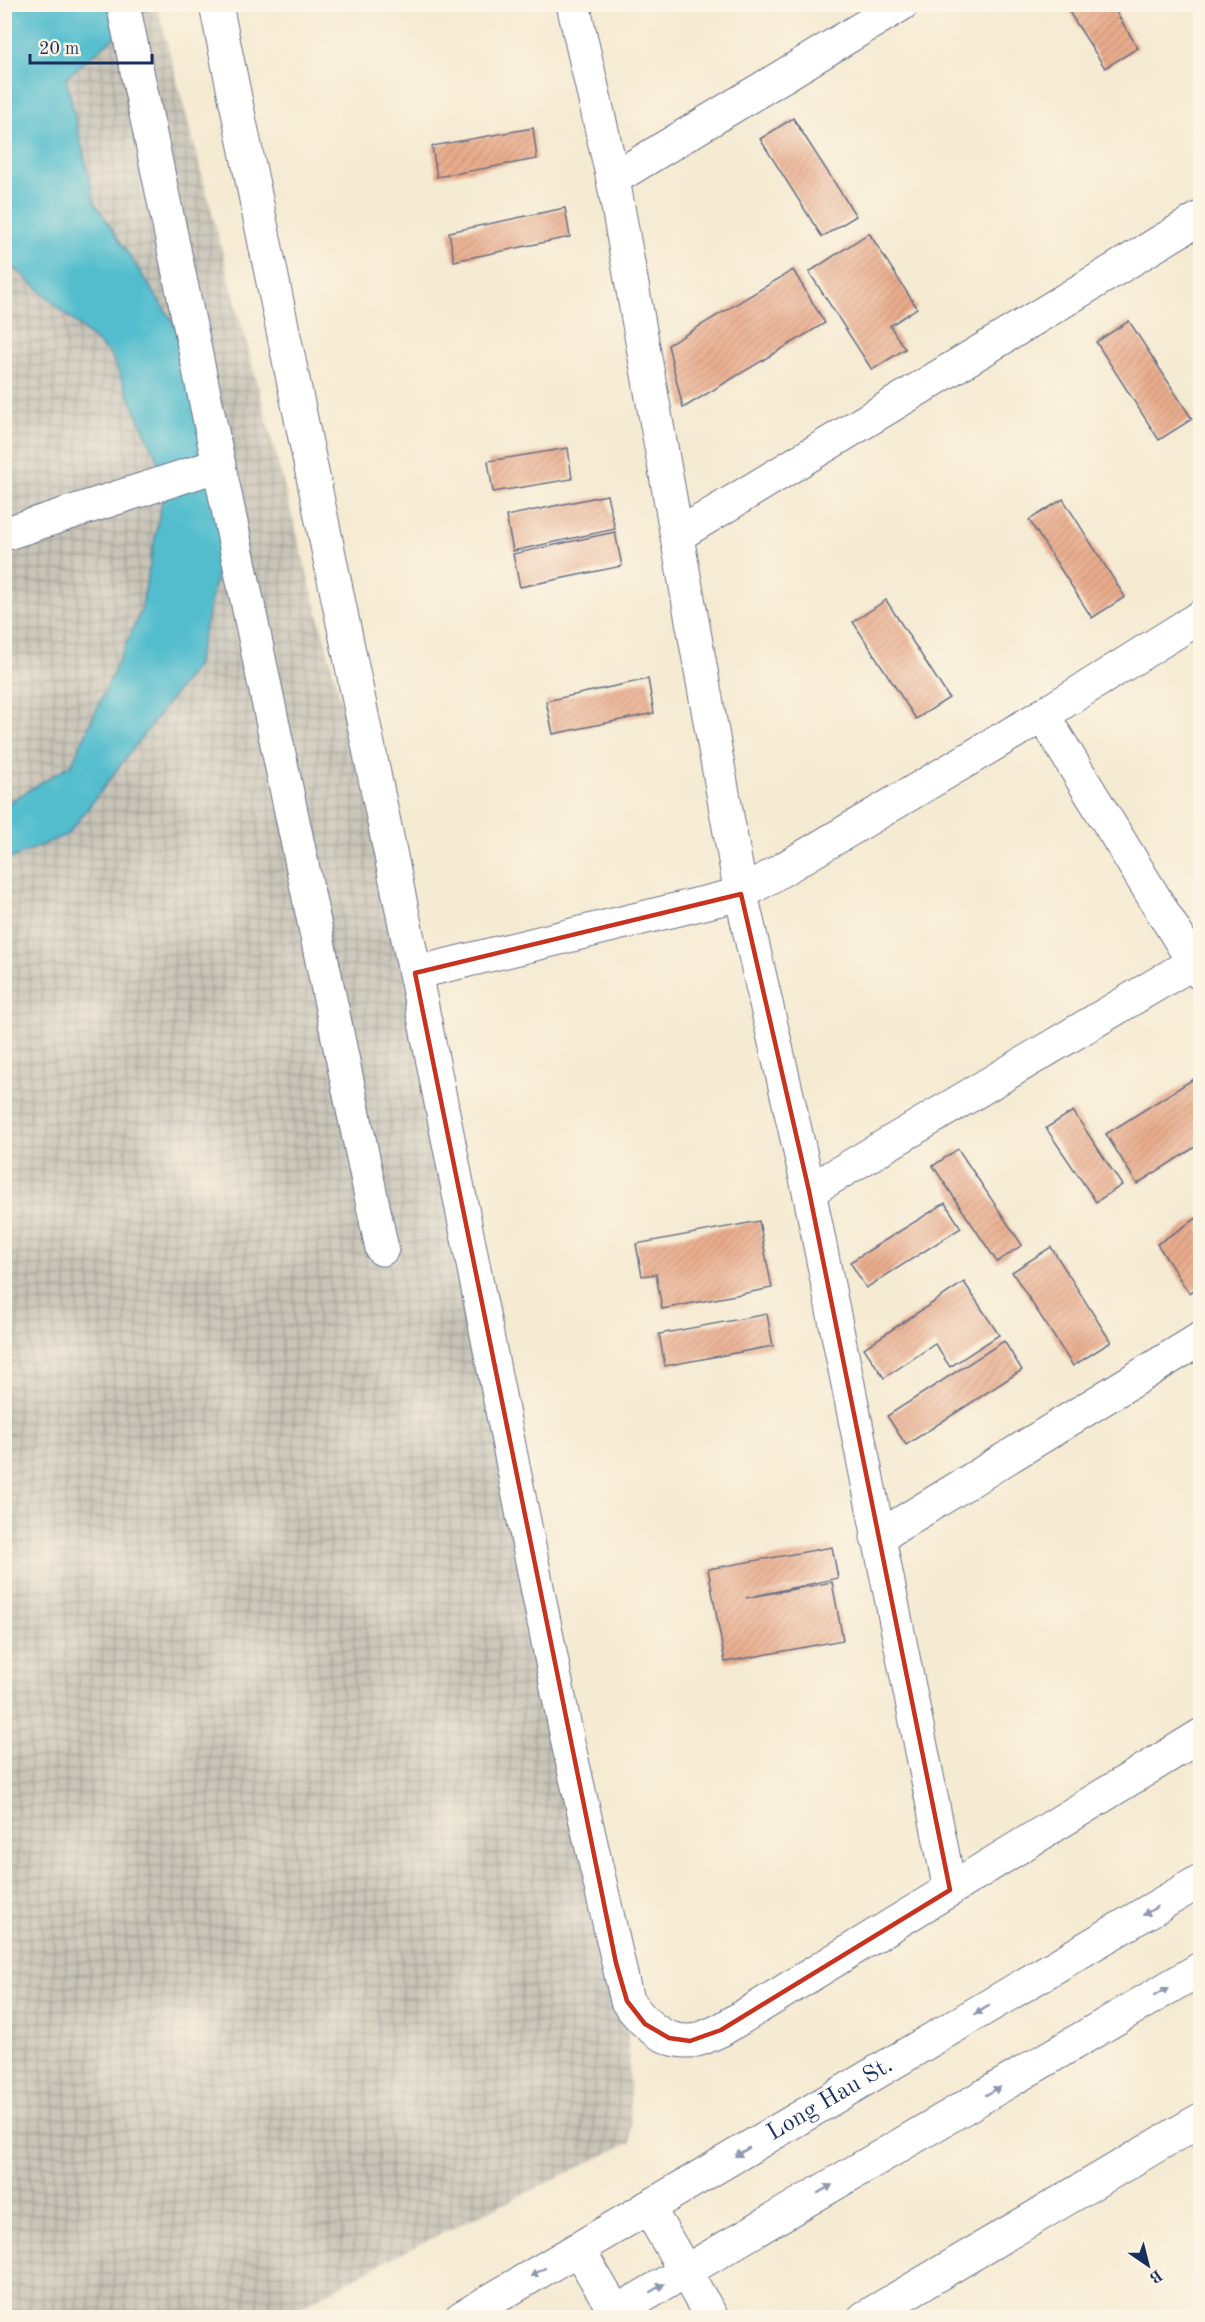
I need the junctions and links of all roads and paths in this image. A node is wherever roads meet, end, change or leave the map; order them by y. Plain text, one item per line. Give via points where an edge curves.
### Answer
1 (123, 4) edge
2 (573, 4) edge
3 (902, 4) edge
4 (216, 5) edge
5 (614, 179) junction
6 (1200, 218) edge
7 (219, 465) junction
8 (4, 534) edge
9 (678, 535) junction
10 (1200, 617) edge
11 (1043, 716) junction
12 (741, 894) junction
13 (1197, 967) edge
14 (415, 973) junction
15 (809, 1191) junction
16 (382, 1249) dead end
17 (1200, 1339) edge
18 (877, 1538) junction
19 (1200, 1736) edge
20 (1200, 1881) edge
21 (950, 1890) junction
22 (1200, 1969) edge
23 (1200, 2120) edge
24 (648, 2207) junction
25 (578, 2248) junction
26 (685, 2271) junction
27 (614, 2316) edge
28 (461, 2318) edge
29 (712, 2318) edge
30 (864, 2318) edge

1 - 7 street
2 - 5 street
3 - 5 street
4 - 14 street
5 - 9 street
6 - 9 street
7 - 8 street
7 - 16 street
9 - 12 street
10 - 11 street
11 - 12 street
11 - 13 street
12 - 14 street
12 - 15 street
13 - 15 street
14 - 21 street via 568,1743 627,2001 645,2024 669,2038 690,2042 721,2030
15 - 18 street
17 - 18 street
18 - 21 street
19 - 21 street
20 -> 24 street, Long Hau St.
26 -> 22 street
23 - 30 street
24 - 25 street, Long Hau St.
24 - 26 street
25 - 27 street
25 -> 28 street, Long Hau St.
27 -> 26 street
26 - 29 street

